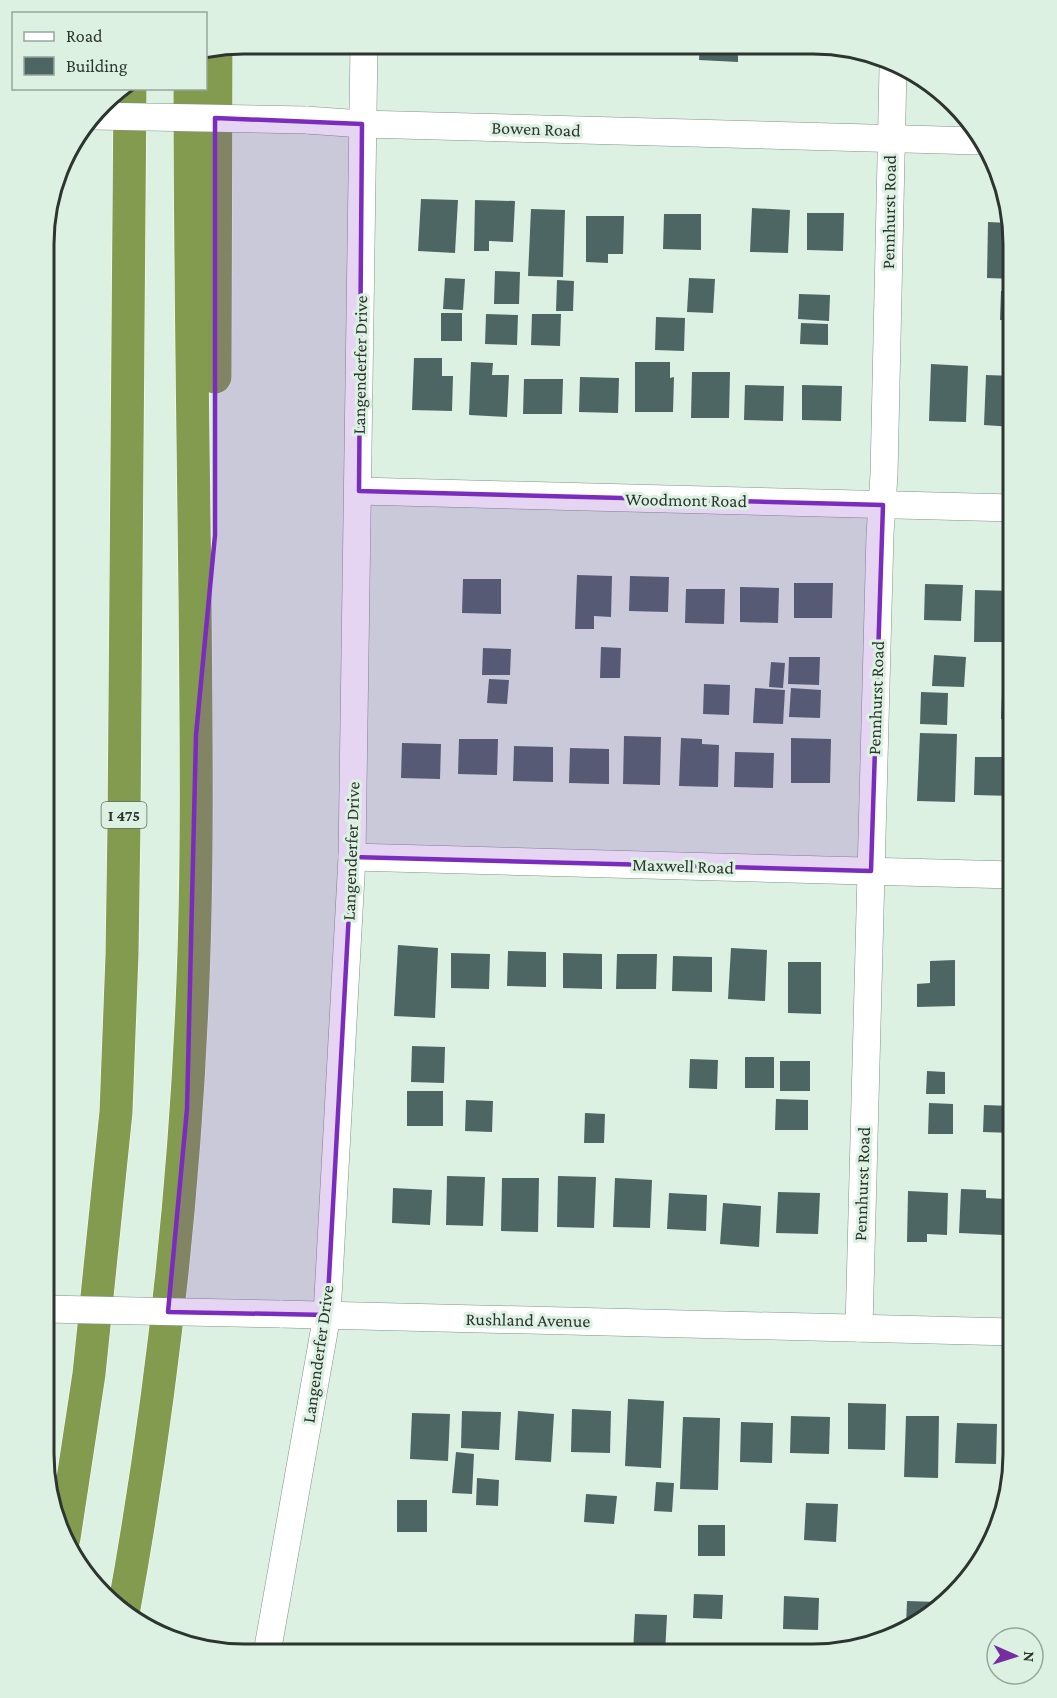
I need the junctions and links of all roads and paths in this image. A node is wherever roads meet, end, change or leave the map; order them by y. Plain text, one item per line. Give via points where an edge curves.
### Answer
1 (364, 54) edge
2 (216, 57) edge
3 (893, 71) edge
4 (190, 90) edge
5 (130, 92) edge
6 (104, 116) edge
7 (362, 124) junction
8 (891, 139) junction
9 (973, 141) edge
10 (359, 491) junction
11 (883, 505) junction
12 (1003, 508) edge
13 (196, 735) junction
14 (352, 857) junction
15 (871, 871) junction
16 (1003, 875) edge
17 (54, 1309) edge
18 (327, 1315) junction
19 (859, 1328) junction
20 (1003, 1332) edge
21 (66, 1522) edge
22 (125, 1602) edge
23 (269, 1644) edge

1 - 7 street, Langenderfer Drive
2 - 13 highway via 215,535
3 - 8 street, Pennhurst Road
4 - 13 highway
5 - 21 highway, I 475 via 122,920 116,1112 89,1374
6 - 7 street, Bowen Road, bridge
7 - 8 street, Bowen Road
7 - 10 street, Langenderfer Drive
8 - 9 street, Bowen Road
8 - 11 street, Pennhurst Road
10 - 11 street, Woodmont Road
10 - 14 street, Langenderfer Drive
11 - 12 street, Woodmont Road
11 - 15 street, Pennhurst Road
13 - 22 highway via 187,1109 173,1273
14 - 15 street, Maxwell Road
14 - 18 street, Langenderfer Drive
15 - 16 street, Maxwell Road
15 - 19 street, Pennhurst Road
17 - 18 street, Rushland Avenue, bridge
18 - 19 street, Rushland Avenue
18 - 23 street, Langenderfer Drive
19 - 20 street, Rushland Avenue

